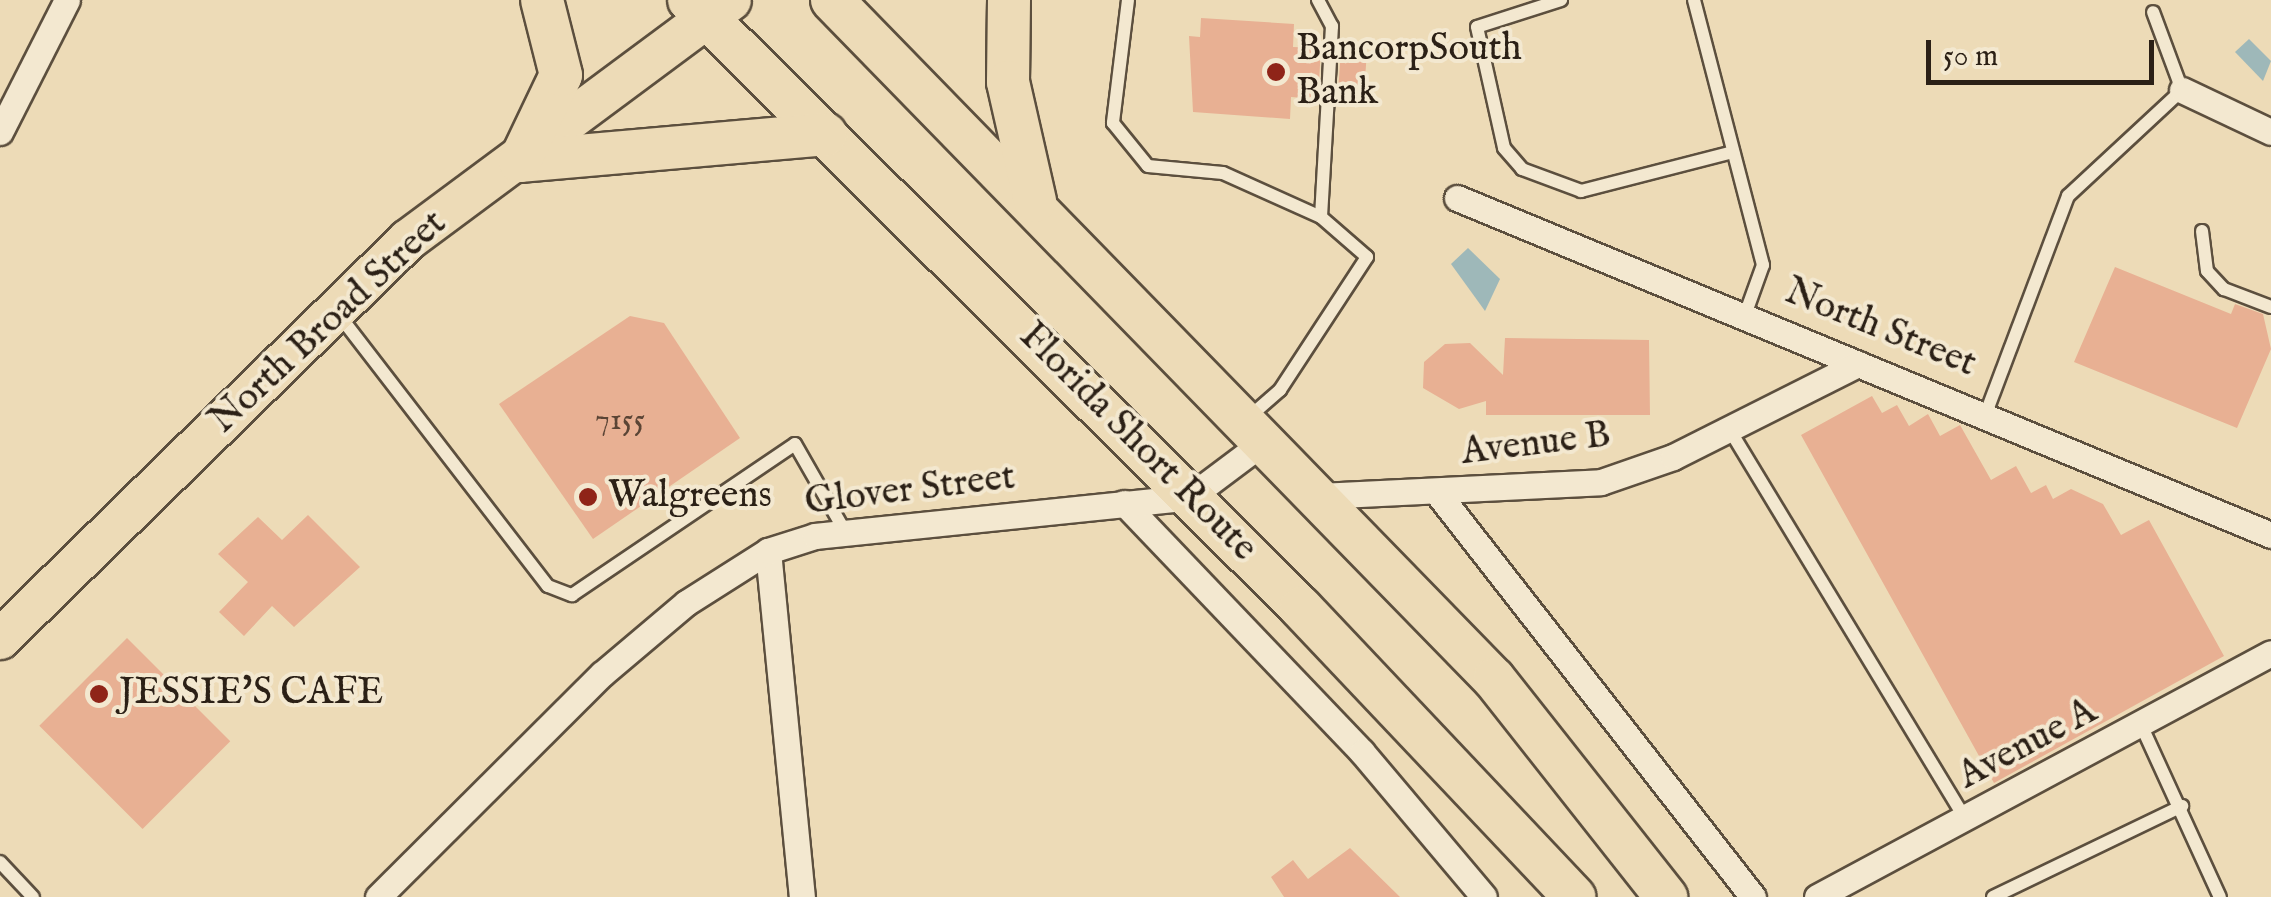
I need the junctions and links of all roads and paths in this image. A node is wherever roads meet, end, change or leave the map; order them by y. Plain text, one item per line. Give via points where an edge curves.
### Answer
1 (67, 0) edge
2 (542, 0) edge
3 (832, 0) edge
4 (1009, 0) edge
5 (1128, 0) edge
6 (1318, 0) edge
7 (1561, 0) edge
8 (1694, 0) edge
9 (708, 6) edge
10 (2153, 12) dead end
11 (2182, 90) junction
12 (0, 132) edge
13 (2271, 132) edge
14 (826, 134) junction
15 (1734, 152) junction
16 (520, 161) junction
17 (1458, 198) dead end
18 (1036, 201) junction
19 (1321, 217) junction
20 (2202, 231) dead end
21 (2271, 307) edge
22 (334, 309) junction
23 (1746, 315) junction
24 (1858, 364) junction
25 (1986, 413) junction
26 (1728, 427) junction
27 (1256, 430) junction
28 (1438, 495) junction
29 (1319, 496) junction
30 (1190, 497) junction
31 (1124, 503) junction
32 (846, 533) junction
33 (2271, 535) edge
34 (768, 551) junction
35 (0, 640) edge
36 (2271, 653) edge
37 (2142, 727) junction
38 (2182, 806) junction
39 (1966, 821) junction
40 (0, 862) edge
41 (33, 897) edge
42 (378, 897) edge
43 (802, 897) edge
44 (1484, 897) edge
45 (1574, 897) edge
46 (1666, 897) edge
47 (1753, 897) edge
48 (1817, 897) edge
49 (1992, 897) edge
50 (2220, 897) edge

1 - 12 street
2 - 16 highway via 561,75
3 - 18 highway
4 - 18 highway via 1008,82
5 - 19 lane via 1114,123 1148,166 1223,173
6 - 19 lane via 1332,26
7 - 15 lane via 1488,19 1476,40 1504,148 1522,168 1563,188
8 - 15 lane
9 - 14 highway, Florida Short Route
9 - 16 main road, North Broad Street
10 - 11 lane
11 - 13 street
11 - 25 lane via 2068,196
14 - 16 highway
14 - 30 highway, Florida Short Route
15 - 23 lane via 1764,265
16 - 22 main road, North Broad Street via 408,240
17 - 23 street, North Street
18 - 27 highway
19 - 27 lane via 1368,258
20 - 21 lane via 2207,271 2224,289
22 - 32 lane via 548,586 572,595 795,444
22 - 35 main road, North Broad Street
23 - 24 street, North Street
24 - 25 street, North Street
24 - 26 street, Avenue B
25 - 33 street, North Street
26 - 28 street, Avenue B via 1601,482
26 - 39 lane
27 - 29 highway
27 - 30 street
28 - 29 street, Avenue B
28 - 47 street
29 - 46 highway via 1494,679
30 - 31 street, Glover Street
30 - 45 highway, Florida Short Route
31 - 32 street, Glover Street
31 - 44 street via 1362,752
32 - 34 street, Glover Street
34 - 42 street, Glover Street via 686,602 602,674
34 - 43 street
36 - 37 street, Avenue A
37 - 38 lane
37 - 39 street, Avenue A
38 - 49 lane
38 - 50 lane
39 - 48 street, Avenue A
40 - 41 lane

